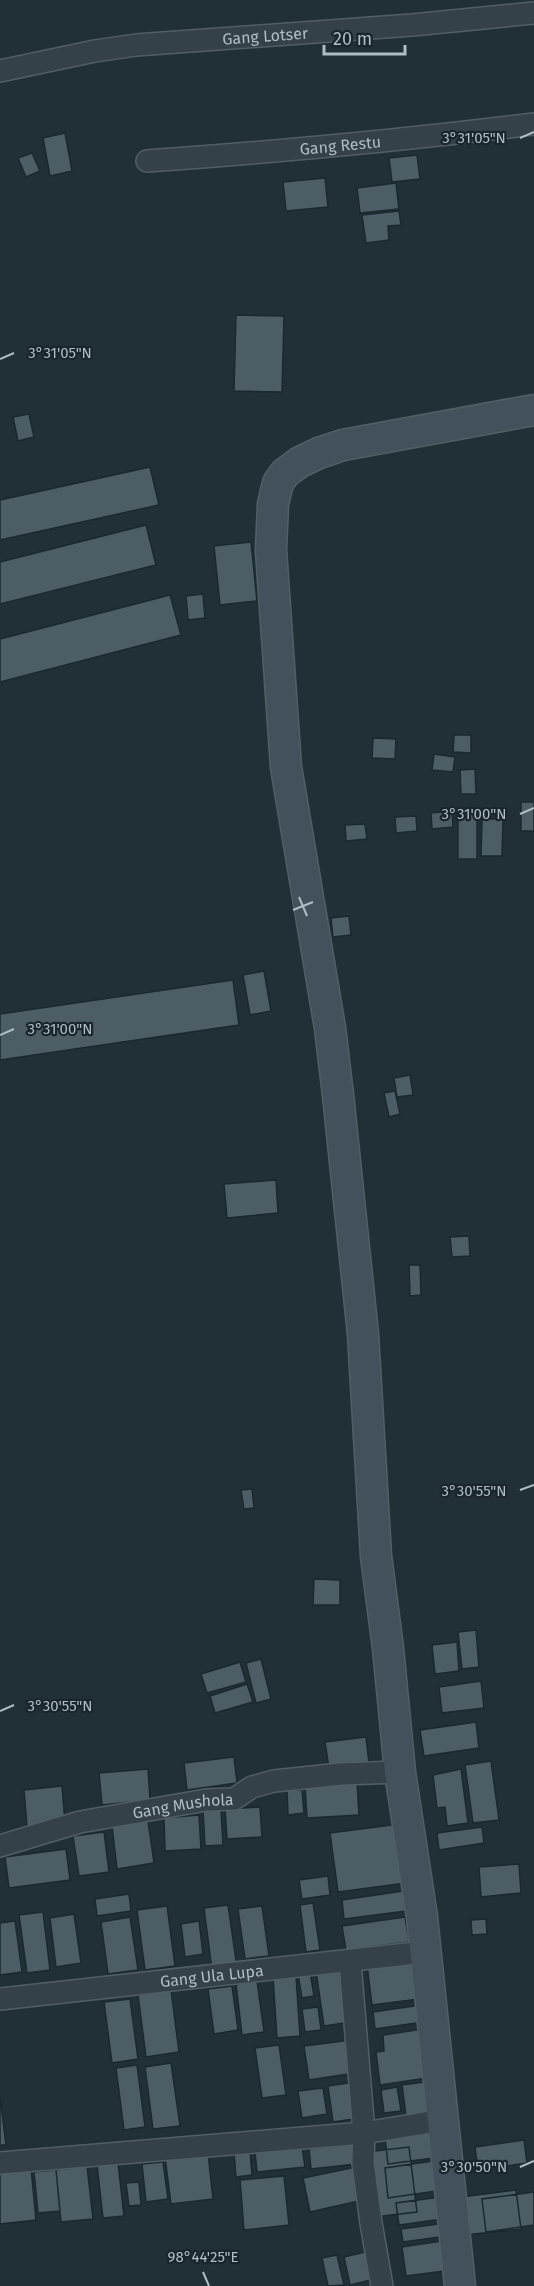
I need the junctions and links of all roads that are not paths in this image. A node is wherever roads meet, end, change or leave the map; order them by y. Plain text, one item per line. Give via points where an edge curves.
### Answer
1 (534, 13) edge
2 (0, 71) edge
3 (534, 124) edge
4 (147, 160) dead end
5 (534, 410) edge
6 (400, 1772) junction
7 (0, 1846) edge
8 (425, 1952) junction
9 (350, 1962) junction
10 (0, 2000) edge
11 (443, 2120) junction
12 (364, 2133) junction
13 (0, 2163) edge
14 (382, 2286) edge
15 (460, 2286) edge

1 - 2 street, Gang Lotser via 136,45
3 - 4 street, Gang Restu via 410,140
5 - 6 main road via 318,453 285,473 273,504 271,550 286,767 330,1028 363,1335 376,1556
6 - 7 street, Gang Mushola via 274,1781 252,1787 234,1799 80,1822
6 - 8 main road
8 - 9 street, Gang Ula Lupa
8 - 11 main road
9 - 10 street, Gang Ula Lupa
9 - 12 street
11 - 12 street
11 - 15 main road
12 - 13 street
12 - 14 street via 364,2173

